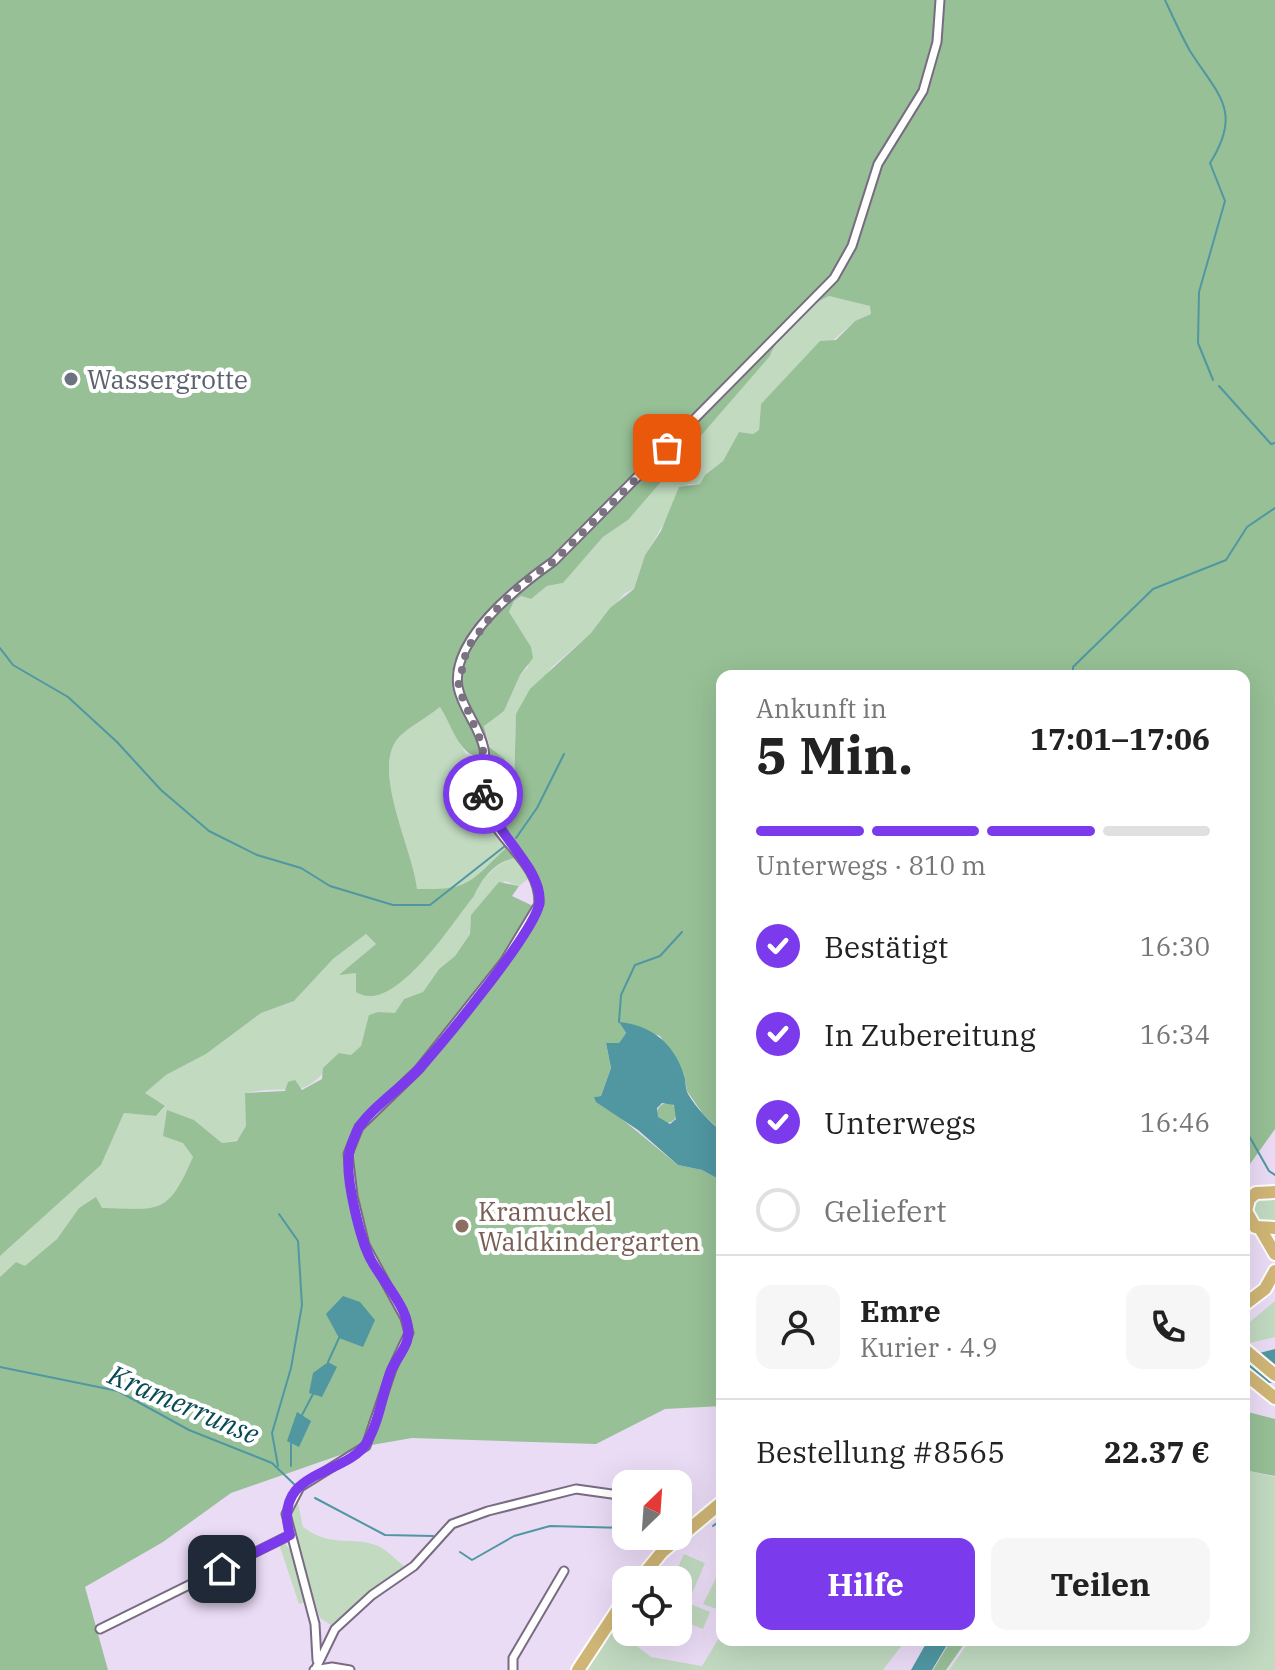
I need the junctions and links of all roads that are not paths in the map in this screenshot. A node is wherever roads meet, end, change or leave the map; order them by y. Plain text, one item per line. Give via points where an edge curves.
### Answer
1 (940, 0) edge
2 (1275, 1192) edge
3 (1250, 1201) edge
4 (1253, 1226) edge
5 (1275, 1228) edge
6 (1275, 1254) edge
7 (1275, 1271) edge
8 (1250, 1300) edge
9 (1250, 1354) edge
10 (1275, 1375) edge
11 (1250, 1378) edge
12 (1274, 1397) edge
13 (612, 1494) edge
14 (716, 1506) edge
15 (693, 1522) joint
16 (290, 1535) junction
17 (662, 1552) joint
18 (650, 1566) edge
19 (564, 1571) dead end
20 (612, 1618) edge
21 (315, 1624) junction
22 (100, 1629) dead end
23 (335, 1629) junction
24 (315, 1667) edge
25 (350, 1670) edge
26 (513, 1670) edge
27 (578, 1670) edge

1 - 16 street via 937,42 923,91 878,164 852,246 834,278 554,561 520,585 467,648 458,687 483,746 486,805 533,876 539,904 504,962 419,1069 359,1127 348,1154 365,1245 409,1333 366,1446 297,1490 286,1514
2 - 3 main road via 1256,1193
4 - 5 main road
4 - 6 main road
7 - 8 main road via 1265,1289
9 - 10 main road
11 - 12 main road
13 - 23 street via 576,1489 452,1524 414,1566
14 - 15 main road
15 - 17 main road
16 - 21 street
16 - 22 street
17 - 18 main road
19 - 26 street via 513,1658
20 - 27 main road
21 - 23 street
21 - 24 street
23 - 24 street
24 - 25 street

